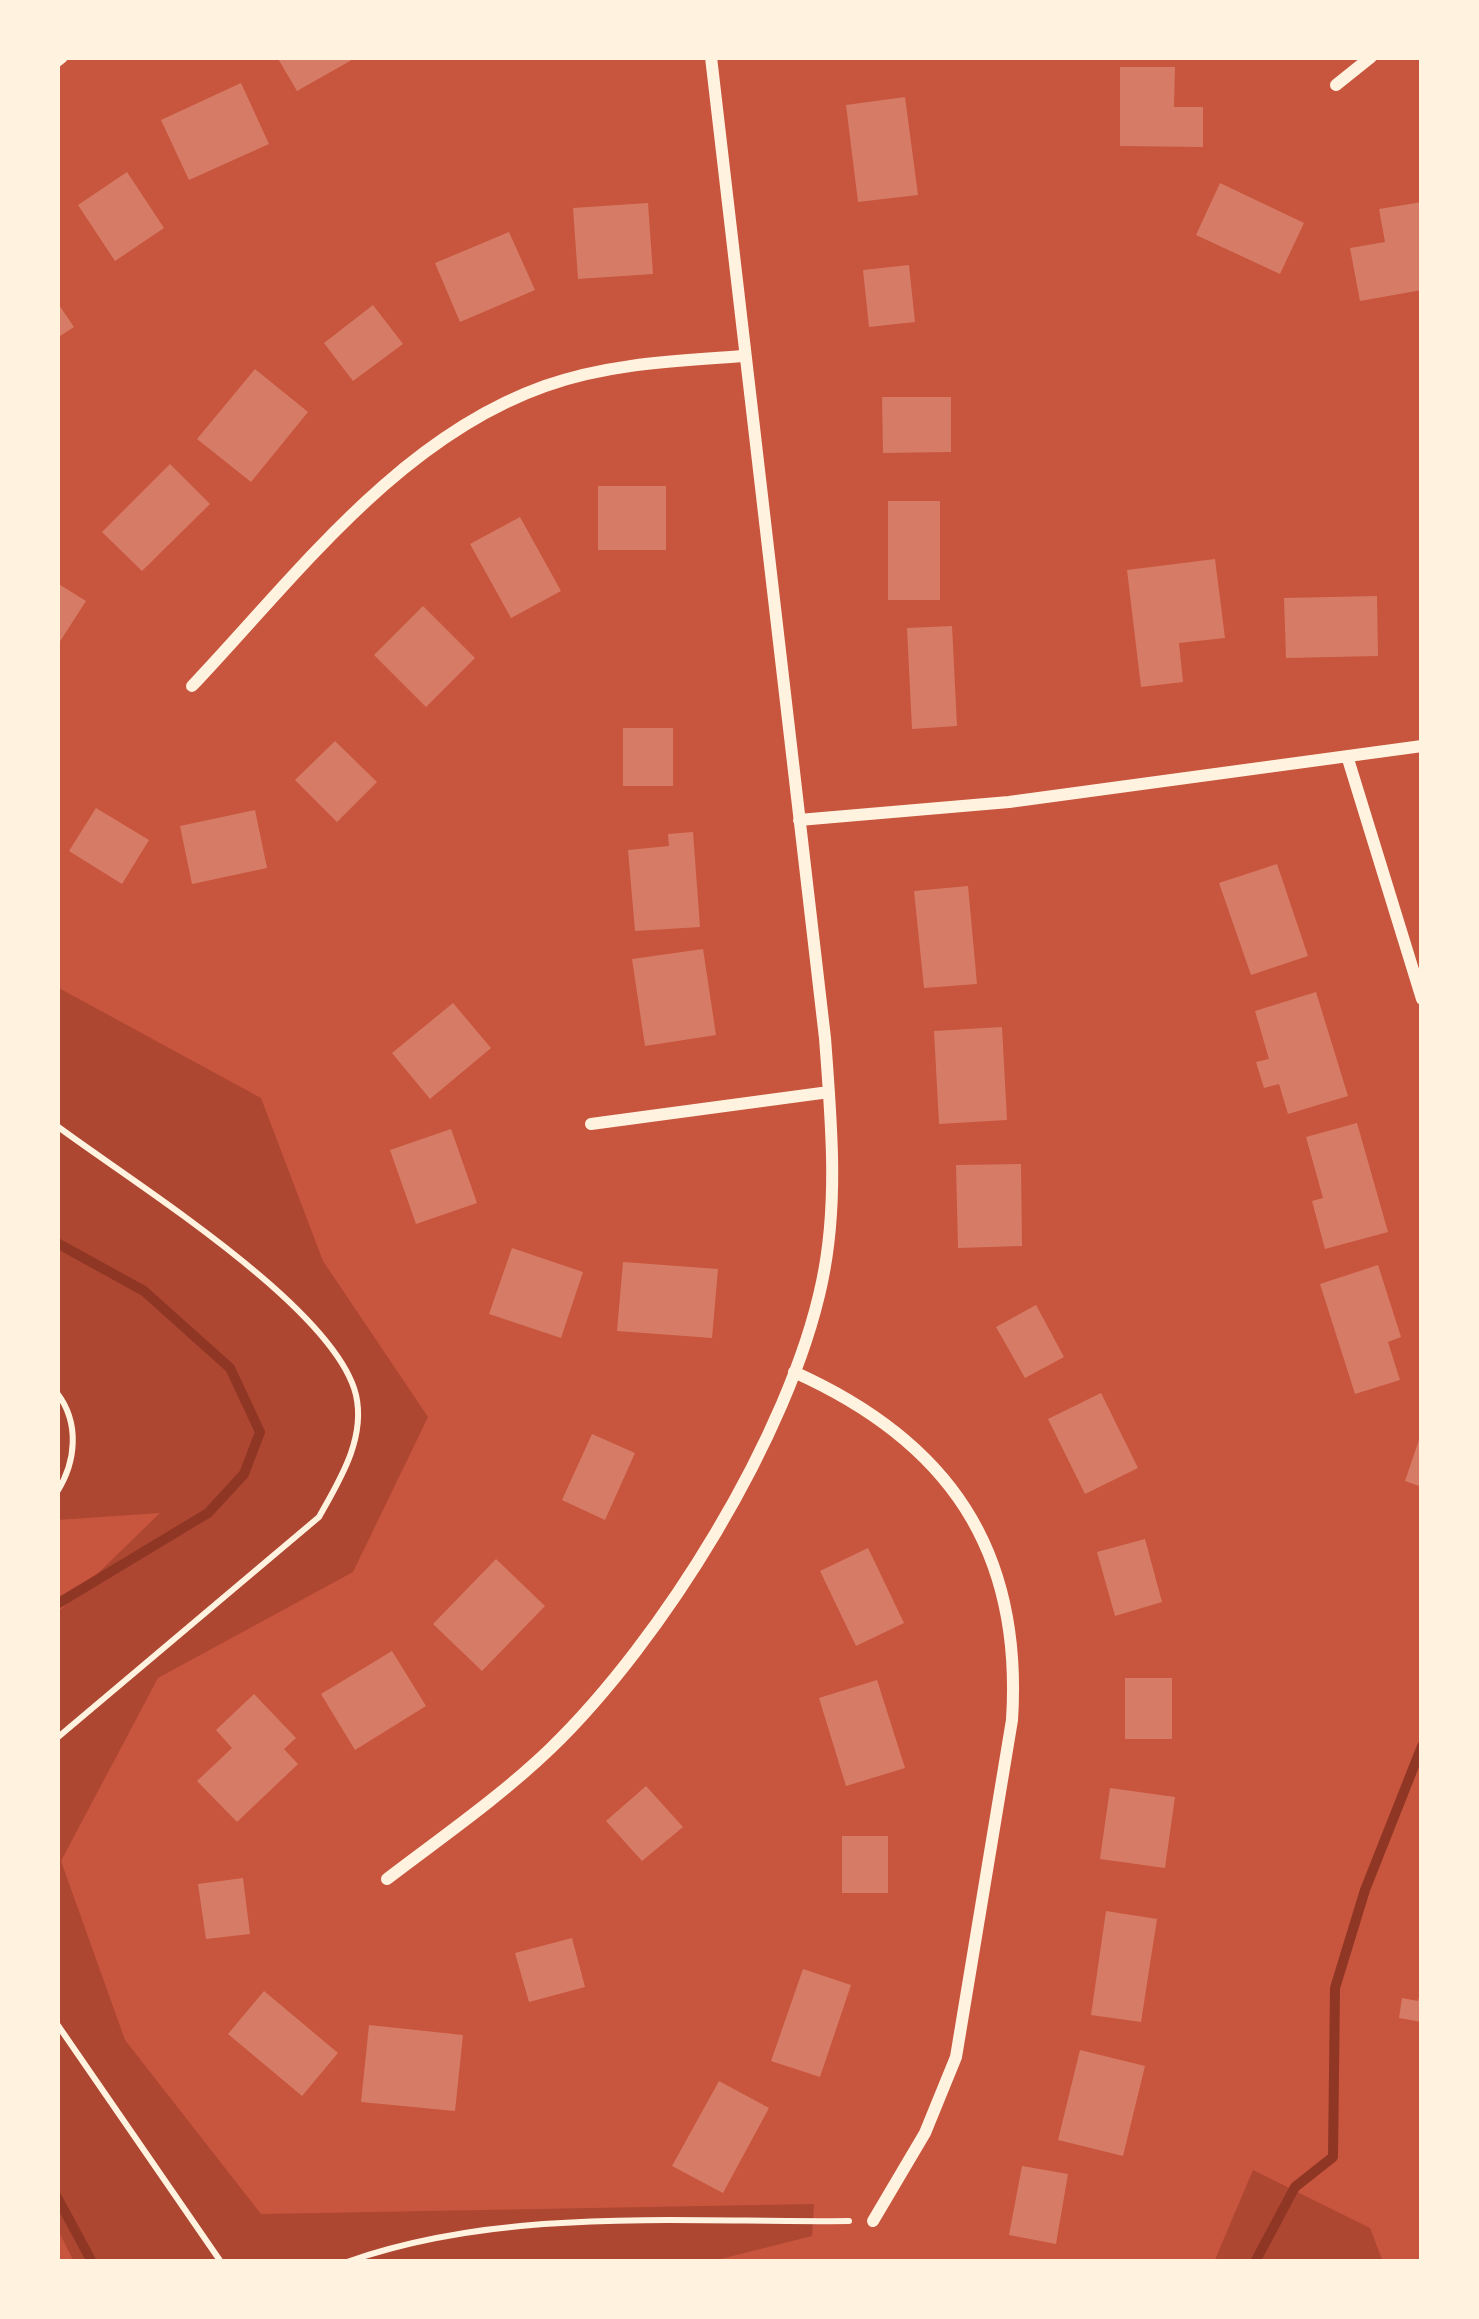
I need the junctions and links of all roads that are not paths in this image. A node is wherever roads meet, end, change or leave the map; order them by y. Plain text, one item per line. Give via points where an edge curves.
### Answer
1 (711, 57) edge
2 (1372, 57) edge
3 (1336, 85) dead end
4 (744, 356) junction
5 (192, 686) dead end
6 (1422, 746) edge
7 (1348, 759) junction
8 (799, 820) junction
9 (1422, 999) edge
10 (829, 1092) junction
11 (592, 1124) dead end
12 (794, 1372) junction
13 (387, 1879) dead end
14 (873, 2221) road end

1 - 4 street
2 - 3 street
4 - 5 street via 611,368 482,414 367,502
4 - 8 street
6 - 7 street
7 - 8 street
7 - 9 street
8 - 10 street
10 - 11 street
10 - 12 street via 832,1206 823,1280
12 - 13 street via 705,1544 610,1685 515,1780
12 - 14 street via 868,1408 948,1482 991,1553 1016,1665 956,2057 925,2133

